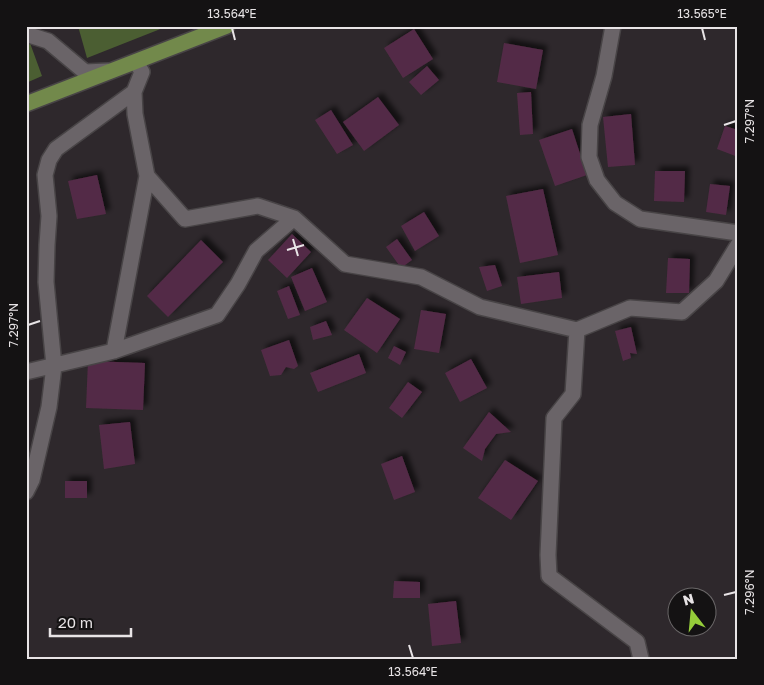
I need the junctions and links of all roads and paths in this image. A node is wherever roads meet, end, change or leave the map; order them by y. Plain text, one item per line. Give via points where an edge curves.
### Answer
1 (227, 26) edge
2 (613, 26) edge
3 (26, 34) edge
4 (136, 62) junction
5 (111, 71) junction
6 (134, 92) junction
7 (26, 104) edge
8 (147, 176) junction
9 (294, 218) junction
10 (738, 233) edge
11 (738, 245) edge
12 (576, 330) junction
13 (114, 351) junction
14 (54, 366) junction
15 (26, 372) edge
16 (26, 492) edge
17 (641, 659) edge

1 - 4 main road
2 - 10 street via 604,76 590,125 589,157 596,180 615,203 640,219
3 - 5 street via 48,41 84,72
4 - 5 main road
4 - 6 street via 142,72
5 - 7 main road
6 - 8 street
6 - 14 street via 56,149 49,160 45,175 50,216 46,282
8 - 9 street via 185,219 258,206
8 - 13 street
9 - 12 street via 345,264 421,277 480,307
9 - 13 street via 256,251 217,315
11 - 12 street via 716,280 682,312 630,308
12 - 17 street via 573,394 554,418 549,576 637,642
13 - 14 street
14 - 15 street
14 - 16 street via 49,407 32,480

